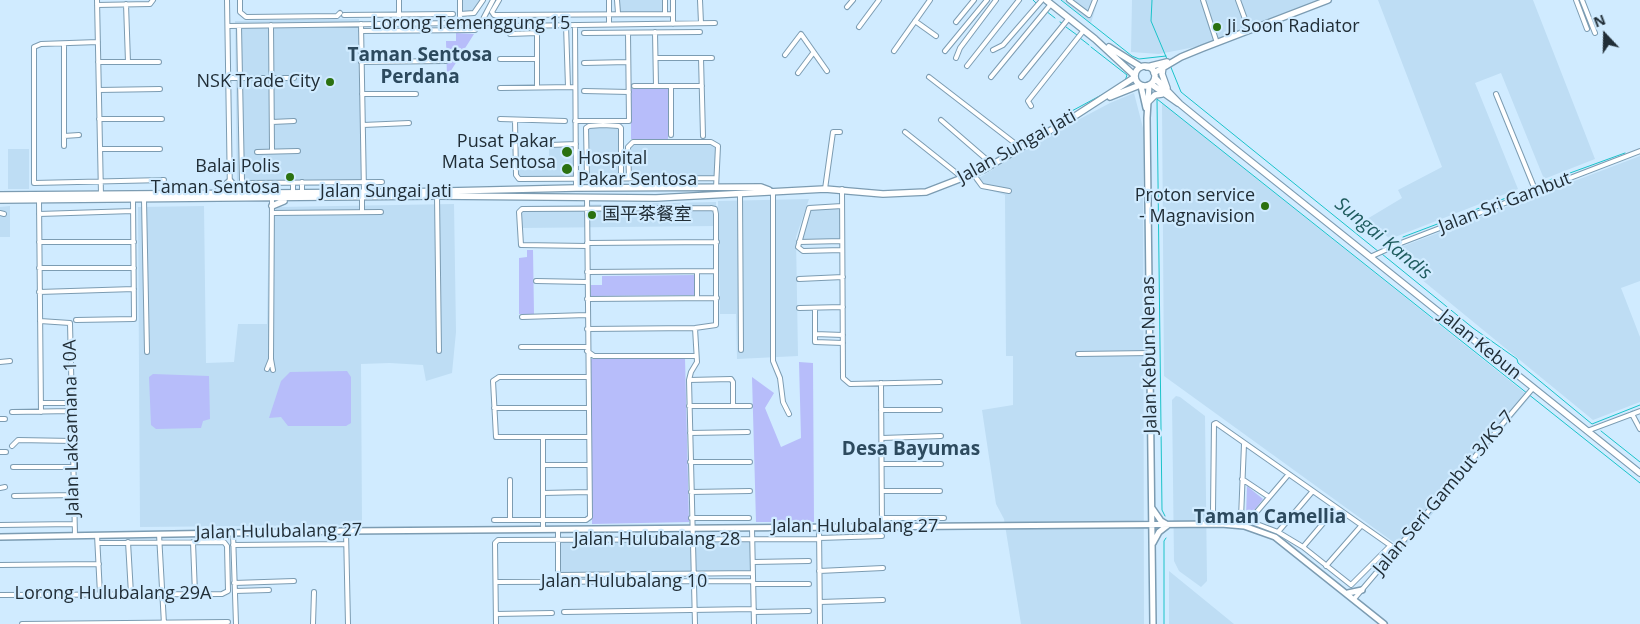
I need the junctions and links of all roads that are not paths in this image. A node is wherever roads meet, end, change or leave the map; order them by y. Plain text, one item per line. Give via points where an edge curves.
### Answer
1 (227, 0) edge
2 (240, 0) edge
3 (398, 0) edge
4 (460, 0) edge
5 (483, 0) edge
6 (493, 0) edge
7 (499, 0) edge
8 (608, 0) edge
9 (617, 0) edge
10 (665, 0) edge
11 (673, 0) edge
12 (700, 0) edge
13 (853, 0) edge
14 (879, 0) edge
15 (930, 0) edge
16 (974, 0) edge
17 (987, 0) edge
18 (996, 0) edge
19 (1019, 0) edge
20 (1042, 0) edge
21 (1069, 0) edge
22 (1095, 0) edge
23 (1203, 0) edge
24 (1238, 0) edge
25 (1328, 0) edge
26 (1576, 0) edge
27 (1582, 0) edge
28 (97, 2) edge
29 (152, 2) edge
30 (1048, 2) edge
31 (126, 4) junction
32 (847, 7) dead end
33 (399, 14) junction
34 (453, 14) dead end
35 (460, 14) junction
36 (618, 14) junction
37 (665, 14) junction
38 (673, 14) junction
39 (609, 15) junction
40 (1069, 18) junction
41 (915, 21) junction
42 (956, 22) dead end
43 (460, 23) junction
44 (481, 23) junction
45 (701, 23) junction
46 (715, 23) dead end
47 (361, 24) junction
48 (399, 24) junction
49 (609, 24) junction
50 (673, 24) junction
51 (271, 25) junction
52 (537, 25) junction
53 (566, 25) junction
54 (575, 25) junction
55 (228, 26) junction
56 (239, 26) junction
57 (859, 27) dead end
58 (1587, 29) dead end
59 (475, 30) dead end
60 (1084, 30) junction
61 (1249, 30) junction
62 (361, 31) junction
63 (655, 32) junction
64 (700, 32) dead end
65 (537, 33) junction
66 (584, 33) dead end
67 (628, 33) junction
68 (1595, 33) dead end
69 (510, 34) dead end
70 (936, 36) dead end
71 (1095, 39) junction
72 (98, 42) junction
73 (1217, 42) junction
74 (64, 44) junction
75 (993, 50) dead end
76 (894, 51) dead end
77 (945, 51) dead end
78 (813, 53) junction
79 (784, 55) dead end
80 (1181, 57) junction
81 (656, 58) junction
82 (701, 58) junction
83 (712, 58) dead end
84 (956, 58) dead end
85 (500, 59) dead end
86 (537, 59) junction
87 (98, 62) junction
88 (128, 62) junction
89 (158, 62) dead end
90 (362, 62) junction
91 (446, 62) dead end
92 (628, 62) junction
93 (584, 63) dead end
94 (966, 66) dead end
95 (1144, 67) junction
96 (1163, 67) junction
97 (827, 71) dead end
98 (798, 72) dead end
99 (1135, 76) junction
100 (929, 77) dead end
101 (991, 77) dead end
102 (1021, 77) dead end
103 (228, 78) junction
104 (240, 78) junction
105 (271, 78) junction
106 (294, 78) dead end
107 (1152, 80) junction
108 (1141, 85) junction
109 (634, 86) dead end
110 (656, 86) junction
111 (671, 86) junction
112 (702, 86) junction
113 (537, 87) junction
114 (568, 87) junction
115 (575, 87) junction
116 (500, 88) dead end
117 (160, 89) dead end
118 (99, 90) junction
119 (584, 91) dead end
120 (628, 92) junction
121 (362, 94) junction
122 (416, 94) dead end
123 (1162, 94) junction
124 (1496, 94) dead end
125 (1174, 97) junction
126 (1149, 101) junction
127 (1096, 102) junction
128 (1180, 104) junction
129 (1030, 106) dead end
130 (162, 118) dead end
131 (1147, 118) junction
132 (100, 119) junction
133 (500, 119) dead end
134 (515, 120) junction
135 (941, 120) dead end
136 (294, 121) dead end
137 (565, 121) dead end
138 (575, 121) junction
139 (272, 122) junction
140 (409, 123) dead end
141 (363, 125) junction
142 (840, 132) dead end
143 (905, 132) dead end
144 (79, 135) dead end
145 (671, 135) dead end
146 (64, 136) junction
147 (703, 136) dead end
148 (576, 144) junction
149 (550, 145) dead end
150 (64, 146) dead end
151 (1021, 148) junction
152 (100, 149) junction
153 (160, 149) dead end
154 (272, 151) junction
155 (298, 151) dead end
156 (1640, 151) edge
157 (257, 152) dead end
158 (993, 165) junction
159 (230, 171) junction
160 (239, 171) junction
161 (974, 175) junction
162 (576, 178) junction
163 (587, 178) junction
164 (621, 178) junction
165 (629, 178) junction
166 (716, 178) junction
167 (964, 179) junction
168 (164, 180) dead end
169 (230, 181) junction
170 (101, 182) junction
171 (293, 182) junction
172 (302, 182) junction
173 (364, 182) junction
174 (382, 182) dead end
175 (657, 187) junction
176 (576, 188) junction
177 (589, 188) junction
178 (716, 188) junction
179 (1534, 188) junction
180 (825, 189) junction
181 (842, 189) junction
182 (772, 191) junction
183 (1009, 191) dead end
184 (272, 192) junction
185 (302, 192) junction
186 (215, 193) junction
187 (230, 193) junction
188 (240, 193) junction
189 (740, 194) junction
190 (0, 195) edge
191 (101, 195) junction
192 (293, 195) junction
193 (363, 195) junction
194 (437, 196) junction
195 (709, 196) junction
196 (588, 198) junction
197 (656, 198) junction
198 (0, 200) edge
199 (39, 200) junction
200 (133, 200) junction
201 (144, 200) junction
202 (230, 200) junction
203 (259, 200) junction
204 (842, 206) junction
205 (272, 207) junction
206 (711, 208) junction
207 (587, 209) junction
208 (133, 212) junction
209 (362, 212) junction
210 (381, 212) dead end
211 (39, 214) junction
212 (842, 241) junction
213 (39, 242) junction
214 (134, 242) junction
215 (716, 242) junction
216 (799, 242) junction
217 (587, 245) junction
218 (842, 250) junction
219 (1370, 257) junction
220 (39, 268) junction
221 (134, 268) junction
222 (716, 271) junction
223 (587, 272) junction
224 (697, 272) junction
225 (842, 277) junction
226 (800, 279) dead end
227 (536, 282) dead end
228 (587, 282) junction
229 (134, 289) junction
230 (39, 292) junction
231 (697, 298) junction
232 (717, 298) junction
233 (587, 299) junction
234 (843, 307) junction
235 (799, 308) dead end
236 (815, 308) junction
237 (587, 316) junction
238 (522, 317) dead end
239 (76, 320) dead end
240 (40, 322) junction
241 (695, 328) junction
242 (587, 329) junction
243 (815, 334) junction
244 (843, 335) junction
245 (843, 342) junction
246 (522, 347) dead end
247 (587, 349) junction
248 (742, 350) dead end
249 (439, 351) dead end
250 (147, 352) dead end
251 (1150, 353) junction
252 (1078, 354) dead end
253 (696, 356) junction
254 (271, 360) junction
255 (10, 361) dead end
256 (0, 362) edge
257 (267, 369) dead end
258 (273, 370) dead end
259 (587, 377) junction
260 (689, 380) junction
261 (940, 382) dead end
262 (881, 383) junction
263 (1530, 391) junction
264 (41, 403) junction
265 (72, 404) junction
266 (689, 406) junction
267 (733, 406) junction
268 (750, 406) dead end
269 (494, 408) junction
270 (588, 408) junction
271 (881, 410) junction
272 (940, 410) dead end
273 (1640, 411) edge
274 (12, 412) dead end
275 (41, 412) junction
276 (72, 412) junction
277 (789, 414) dead end
278 (1632, 414) junction
279 (0, 419) edge
280 (5, 419) dead end
281 (1640, 429) edge
282 (1587, 431) junction
283 (690, 432) junction
284 (748, 432) dead end
285 (941, 436) dead end
286 (543, 437) junction
287 (589, 437) junction
288 (882, 438) junction
289 (73, 440) junction
290 (1244, 444) junction
291 (12, 446) dead end
292 (0, 452) edge
293 (6, 452) dead end
294 (690, 462) junction
295 (750, 462) dead end
296 (883, 464) junction
297 (940, 464) dead end
298 (589, 465) junction
299 (543, 466) junction
300 (12, 467) dead end
301 (73, 467) junction
302 (1640, 473) edge
303 (1288, 475) junction
304 (1242, 478) junction
305 (510, 480) dead end
306 (0, 488) edge
307 (5, 488) dead end
308 (750, 491) dead end
309 (882, 491) junction
310 (940, 491) dead end
311 (590, 492) junction
312 (690, 492) junction
313 (1312, 492) junction
314 (543, 493) junction
315 (74, 495) junction
316 (14, 496) dead end
317 (1269, 498) junction
318 (1152, 508) junction
319 (1336, 508) junction
320 (691, 518) junction
321 (750, 518) dead end
322 (882, 518) junction
323 (944, 518) dead end
324 (1241, 518) junction
325 (494, 520) dead end
326 (510, 520) junction
327 (543, 520) junction
328 (1249, 520) junction
329 (74, 524) junction
330 (0, 525) edge
331 (1152, 525) junction
332 (1166, 525) junction
333 (1361, 526) junction
334 (819, 527) junction
335 (882, 527) junction
336 (692, 528) junction
337 (752, 528) junction
338 (543, 529) junction
339 (558, 529) junction
340 (346, 531) junction
341 (1278, 532) junction
342 (233, 533) junction
343 (159, 534) junction
344 (75, 535) junction
345 (97, 535) junction
346 (882, 536) dead end
347 (0, 537) edge
348 (1275, 537) junction
349 (819, 538) junction
350 (752, 539) junction
351 (692, 540) junction
352 (558, 541) junction
353 (128, 542) junction
354 (159, 542) junction
355 (193, 542) junction
356 (98, 543) junction
357 (346, 544) junction
358 (1152, 544) junction
359 (233, 545) junction
360 (1390, 546) junction
361 (1303, 547) junction
362 (1396, 550) junction
363 (809, 561) dead end
364 (753, 562) junction
365 (99, 564) junction
366 (0, 565) edge
367 (1326, 566) junction
368 (882, 568) dead end
369 (819, 571) junction
370 (753, 573) junction
371 (694, 574) junction
372 (558, 575) junction
373 (234, 582) junction
374 (294, 582) dead end
375 (496, 582) junction
376 (558, 582) junction
377 (694, 582) junction
378 (753, 583) junction
379 (809, 584) dead end
380 (269, 590) dead end
381 (1362, 590) junction
382 (235, 591) junction
383 (314, 592) dead end
384 (100, 594) junction
385 (131, 594) junction
386 (162, 594) junction
387 (195, 594) junction
388 (1347, 594) junction
389 (0, 595) edge
390 (1354, 599) junction
391 (883, 600) dead end
392 (820, 602) junction
393 (1362, 605) junction
394 (695, 610) junction
395 (754, 611) junction
396 (809, 611) dead end
397 (564, 612) dead end
398 (552, 613) dead end
399 (496, 614) junction
400 (228, 622) dead end
401 (164, 623) edge
402 (22, 624) edge
403 (236, 624) edge
404 (313, 624) edge
405 (348, 624) edge
406 (496, 624) edge
407 (695, 624) edge
408 (754, 624) edge
409 (820, 624) edge
410 (1153, 624) edge
411 (1384, 624) edge

1 - 55 street
2 - 33 street via 240,12 246,17
3 - 33 street
4 - 35 street
5 - 35 street via 474,13
6 - 44 street
7 - 39 street via 492,12 494,15
8 - 39 street
9 - 36 street
10 - 37 street
11 - 38 street
12 - 45 street
13 - 32 street
14 - 57 street
15 - 41 street
16 - 42 street
17 - 77 street
18 - 84 street
19 - 94 street
20 - 75 street via 1003,45
21 - 22 street via 1089,15
23 - 73 street
24 - 61 street
25 - 61 main road
26 - 58 street
27 - 68 street
28 - 31 street
28 - 72 street
29 - 31 street
30 - 40 main road
30 - 101 street
31 - 88 street
33 - 34 street
33 - 48 street
35 - 43 street
36 - 37 street
36 - 39 street
37 - 38 street
38 - 50 street
39 - 49 street
40 - 60 main road
40 - 102 street
41 - 70 street
41 - 76 street
43 - 44 street, Lorong Temenggung 15
43 - 48 street, Lorong Temenggung 15
44 - 52 street, Lorong Temenggung 15
45 - 46 street, Lorong Temenggung 15
45 - 50 street, Lorong Temenggung 15
47 - 48 street, Lorong Temenggung 15
47 - 51 street, Lorong Temenggung 15
47 - 62 street
49 - 50 street, Lorong Temenggung 15
49 - 54 street, Lorong Temenggung 15
51 - 56 street, Lorong Temenggung 15
51 - 105 street
52 - 53 street, Lorong Temenggung 15
52 - 65 street
53 - 54 street, Lorong Temenggung 15
53 - 114 street
54 - 115 street
55 - 56 street, Lorong Temenggung 15
55 - 103 street
56 - 104 street
59 - 62 street
60 - 71 main road
60 - 129 street via 1028,102
61 - 73 main road
62 - 90 street
63 - 64 street
63 - 67 street
63 - 81 street
65 - 69 street
65 - 86 street
66 - 67 street
67 - 92 street
71 - 95 main road
71 - 99 main road
72 - 74 street
72 - 87 street
73 - 80 main road
74 - 146 street
74 - 170 street via 36,44 34,47 34,183
78 - 79 street via 801,34
78 - 97 street
78 - 98 street
80 - 95 main road
80 - 96 main road
81 - 82 street
81 - 110 street
82 - 83 street
82 - 112 street
85 - 86 street
86 - 113 street
87 - 88 street
87 - 118 street
88 - 89 street
90 - 91 street
90 - 121 street
92 - 93 street
92 - 120 street
95 - 99 main road, Jalan Sungai Jati
95 - 107 main road
96 - 107 main road
96 - 125 main road via 1164,81
99 - 108 main road
99 - 127 main road, Jalan Sungai Jati
100 - 151 street
103 - 104 street
103 - 159 street
104 - 105 street
104 - 160 street
105 - 106 street
105 - 139 street
107 - 108 main road
107 - 123 main road, Jalan Kebun
107 - 125 main road, Jalan Kebun
107 - 126 street, Jalan Kebun Nenas
108 - 127 main road
108 - 131 street
109 - 110 street
110 - 111 street
111 - 112 street
111 - 145 street
112 - 147 street
113 - 114 street
113 - 116 street
114 - 115 street
115 - 138 street
117 - 118 street
118 - 132 street
119 - 120 street
120 - 138 street via 629,121
121 - 122 street
121 - 141 street
123 - 126 main road
123 - 128 main road, Jalan Kebun
124 - 179 street
125 - 128 main road, Jalan Kebun
126 - 131 street, Jalan Kebun Nenas
127 - 151 main road, Jalan Sungai Jati
128 - 219 main road, Jalan Kebun
130 - 132 street
131 - 251 street, Jalan Kebun Nenas
132 - 152 street
133 - 134 street
134 - 137 street
134 - 162 street via 516,176 519,179
135 - 158 street
136 - 139 street
138 - 148 street
139 - 154 street
140 - 141 street
141 - 173 street
142 - 180 street via 833,132
143 - 167 street
144 - 146 street
146 - 150 street
148 - 149 street
148 - 162 street
151 - 158 main road, Jalan Sungai Jati
152 - 153 street
152 - 170 street
154 - 155 street
154 - 157 street
156 - 179 street, Jalan Sri Gambut
158 - 161 main road, Jalan Sungai Jati
159 - 160 street
159 - 169 street
160 - 171 street via 246,183
161 - 167 main road, Jalan Sungai Jati
161 - 183 street via 982,186
162 - 163 street
162 - 176 street
163 - 164 street
163 - 164 street via 586,128 619,126
164 - 165 street
165 - 166 street
165 - 166 street via 628,147 634,142 711,142 718,146
166 - 178 street
167 - 181 main road, Jalan Sungai Jati via 935,190 915,193 883,194
168 - 170 street
169 - 186 main road
169 - 187 street
169 - 188 main road
170 - 191 street
171 - 172 street
171 - 192 street
172 - 173 street
172 - 185 street
173 - 174 street
173 - 193 street
175 - 177 main road, Jalan Sungai Jati
175 - 178 main road, Jalan Sungai Jati
175 - 197 main road via 634,193
176 - 177 main road, Jalan Sungai Jati
176 - 193 main road, Jalan Sungai Jati
177 - 196 main road via 608,193
178 - 182 main road, Jalan Sungai Jati via 761,187
179 - 219 street, Jalan Sri Gambut
180 - 181 main road, Jalan Sungai Jati
180 - 182 main road, Jalan Sungai Jati
181 - 204 street
182 - 189 main road, Jalan Sungai Jati
182 - 277 street via 773,361
184 - 188 main road, Jalan Sungai Jati
184 - 192 main road, Jalan Sungai Jati
184 - 205 street
185 - 192 main road, Jalan Sungai Jati
185 - 193 main road, Jalan Sungai Jati
186 - 187 main road, Jalan Sungai Jati
186 - 191 main road, Jalan Sungai Jati
187 - 188 main road, Jalan Sungai Jati
187 - 202 street
189 - 195 main road, Jalan Sungai Jati
189 - 248 street
190 - 191 main road, Jalan Sungai Jati
192 - 193 main road, Jalan Sungai Jati
192 - 205 main road
193 - 194 main road, Jalan Sungai Jati
193 - 209 street
194 - 196 main road, Jalan Sungai Jati
194 - 249 street
195 - 197 main road, Jalan Sungai Jati
195 - 206 street
196 - 197 main road, Jalan Sungai Jati
196 - 207 street
198 - 199 main road
199 - 200 main road
199 - 211 street
200 - 201 main road
200 - 208 street
201 - 202 main road
201 - 250 street
202 - 203 main road
203 - 205 main road
203 - 205 main road
204 - 212 street
204 - 216 street via 812,207
205 - 209 street
205 - 254 street
206 - 207 street
206 - 215 street via 716,214
207 - 217 street
207 - 217 street via 522,209 519,212 521,245
208 - 211 street
208 - 214 street
209 - 210 street
211 - 213 street
212 - 216 street
212 - 218 street
213 - 214 street
213 - 220 street
214 - 221 street
215 - 217 street
215 - 222 street
216 - 218 street via 798,247 803,251
217 - 223 street
218 - 225 street
219 - 263 main road, Jalan Kebun
220 - 221 street
220 - 230 street
221 - 229 street
222 - 224 street
222 - 232 street
223 - 224 street
223 - 228 street
224 - 231 street
225 - 226 street
225 - 234 street
227 - 228 street
228 - 233 street
229 - 230 street
229 - 239 street via 134,319
230 - 240 street
231 - 232 street
231 - 233 street
232 - 241 street via 716,325
233 - 237 street
234 - 236 street
234 - 244 street
235 - 236 street
236 - 243 street
237 - 238 street
237 - 242 street
240 - 264 street
240 - 265 street, Jalan Laksamana 10A via 70,323
241 - 242 street
241 - 253 street
242 - 247 street
243 - 244 street
243 - 245 street via 815,342
244 - 245 street
245 - 262 street via 844,378 850,384
246 - 247 street
247 - 253 street via 594,356
247 - 259 street
251 - 252 street
251 - 318 street, Jalan Kebun Nenas
253 - 260 street via 696,365
254 - 257 street
254 - 258 street
255 - 256 street
259 - 269 street via 495,378
259 - 270 street
260 - 266 street
260 - 267 street via 731,379
261 - 262 street
262 - 271 street
263 - 282 main road, Jalan Kebun
263 - 362 street, Jalan Seri Gambut 3/KS 7
264 - 265 street
264 - 275 street
265 - 276 street, Jalan Laksamana 10A
266 - 267 street
266 - 283 street
267 - 268 street
269 - 270 street
269 - 286 street via 495,435 498,438
270 - 287 street
271 - 272 street
271 - 288 street
273 - 278 street
274 - 275 street
275 - 276 street
276 - 289 street, Jalan Laksamana 10A
278 - 281 street
278 - 282 street
279 - 280 street
282 - 302 main road, Jalan Kebun
283 - 284 street
283 - 294 street
285 - 288 street
286 - 287 street
286 - 299 street
287 - 298 street
288 - 296 street
289 - 291 street via 18,440
289 - 301 street, Jalan Laksamana 10A
290 - 303 street
290 - 304 street
290 - 324 street via 1216,424 1213,426 1213,511 1216,515
292 - 293 street
294 - 295 street
294 - 312 street
296 - 297 street
296 - 309 street
298 - 299 street
298 - 311 street
299 - 314 street
300 - 301 street
301 - 315 street, Jalan Laksamana 10A
303 - 313 street
303 - 317 street
304 - 317 street
304 - 324 street
305 - 326 street
306 - 307 street
308 - 312 street
309 - 310 street
309 - 322 street
311 - 314 street
311 - 327 street via 588,519
312 - 320 street
313 - 319 street
313 - 341 street
314 - 327 street
315 - 316 street
315 - 329 street, Jalan Laksamana 10A
317 - 328 street
318 - 331 street, Jalan Kebun Nenas
318 - 332 street
319 - 333 street
319 - 361 street
320 - 321 street
320 - 336 street
322 - 323 street
322 - 335 street
324 - 328 street
325 - 326 street
326 - 327 street
327 - 338 street
328 - 341 street
329 - 330 street
329 - 344 street, Jalan Laksamana 10A
331 - 332 street, Jalan Hulubalang 27
331 - 335 street, Jalan Hulubalang 27
331 - 358 street, Jalan Kebun Nenas
332 - 348 street, Jalan Hulubalang 27 via 1234,525
332 - 358 street
333 - 360 street
333 - 367 street
334 - 335 street, Jalan Hulubalang 27
334 - 337 street, Jalan Hulubalang 27
334 - 349 street
336 - 337 street, Jalan Hulubalang 27
336 - 339 street, Jalan Hulubalang 27
336 - 351 street
337 - 350 street
338 - 339 street, Jalan Hulubalang 27
338 - 340 street, Jalan Hulubalang 27
339 - 352 street
340 - 342 street, Jalan Hulubalang 27
340 - 357 street
341 - 348 street
341 - 361 street
342 - 343 street, Jalan Hulubalang 27
342 - 359 street
343 - 345 street, Jalan Hulubalang 27
343 - 354 street
344 - 345 street, Jalan Hulubalang 27
344 - 347 street, Jalan Hulubalang 27
345 - 356 street
346 - 349 street, Jalan Hulubalang 28
348 - 388 street
349 - 350 street, Jalan Hulubalang 28
349 - 369 street
350 - 351 street, Jalan Hulubalang 28
350 - 364 street
351 - 352 street, Jalan Hulubalang 28
351 - 371 street
352 - 372 street
352 - 375 street, Jalan Hulubalang 28 via 496,541
353 - 354 street
353 - 356 street
353 - 385 street
354 - 355 street
354 - 386 street
355 - 387 street
355 - 387 street, Lorong Hulubalang 29A via 224,542 227,546 228,589 226,592
356 - 365 street
357 - 359 street
357 - 405 street
358 - 410 street, Jalan Kebun Nenas
359 - 373 street
360 - 362 street
360 - 367 street via 1354,585
361 - 367 street
362 - 381 street, Jalan Seri Gambut 3/KS 7
363 - 364 street
364 - 370 street
365 - 366 street
365 - 384 street
368 - 369 street
369 - 392 street
370 - 371 street, Jalan Hulubalang 10
370 - 378 street
371 - 372 street, Jalan Hulubalang 10
371 - 377 street
372 - 376 street
373 - 374 street
373 - 382 street
375 - 376 street, Jalan Hulubalang 10
375 - 399 street
376 - 377 street, Jalan Hulubalang 10
377 - 378 street, Jalan Hulubalang 10
377 - 394 street
378 - 379 street, Jalan Hulubalang 10
378 - 395 street
380 - 382 street
381 - 388 street
381 - 390 street, Jalan Seri Gambut 3/KS 7
381 - 393 street
382 - 403 street
383 - 404 street
384 - 385 street, Lorong Hulubalang 29A
384 - 389 street, Lorong Hulubalang 29A
385 - 386 street, Lorong Hulubalang 29A
386 - 387 street, Lorong Hulubalang 29A
386 - 401 street
388 - 390 street
390 - 393 street
391 - 392 street
392 - 409 street
393 - 411 street
394 - 395 street
394 - 397 street
394 - 407 street
395 - 396 street
395 - 408 street
398 - 399 street
399 - 406 street
400 - 401 street
401 - 402 street

